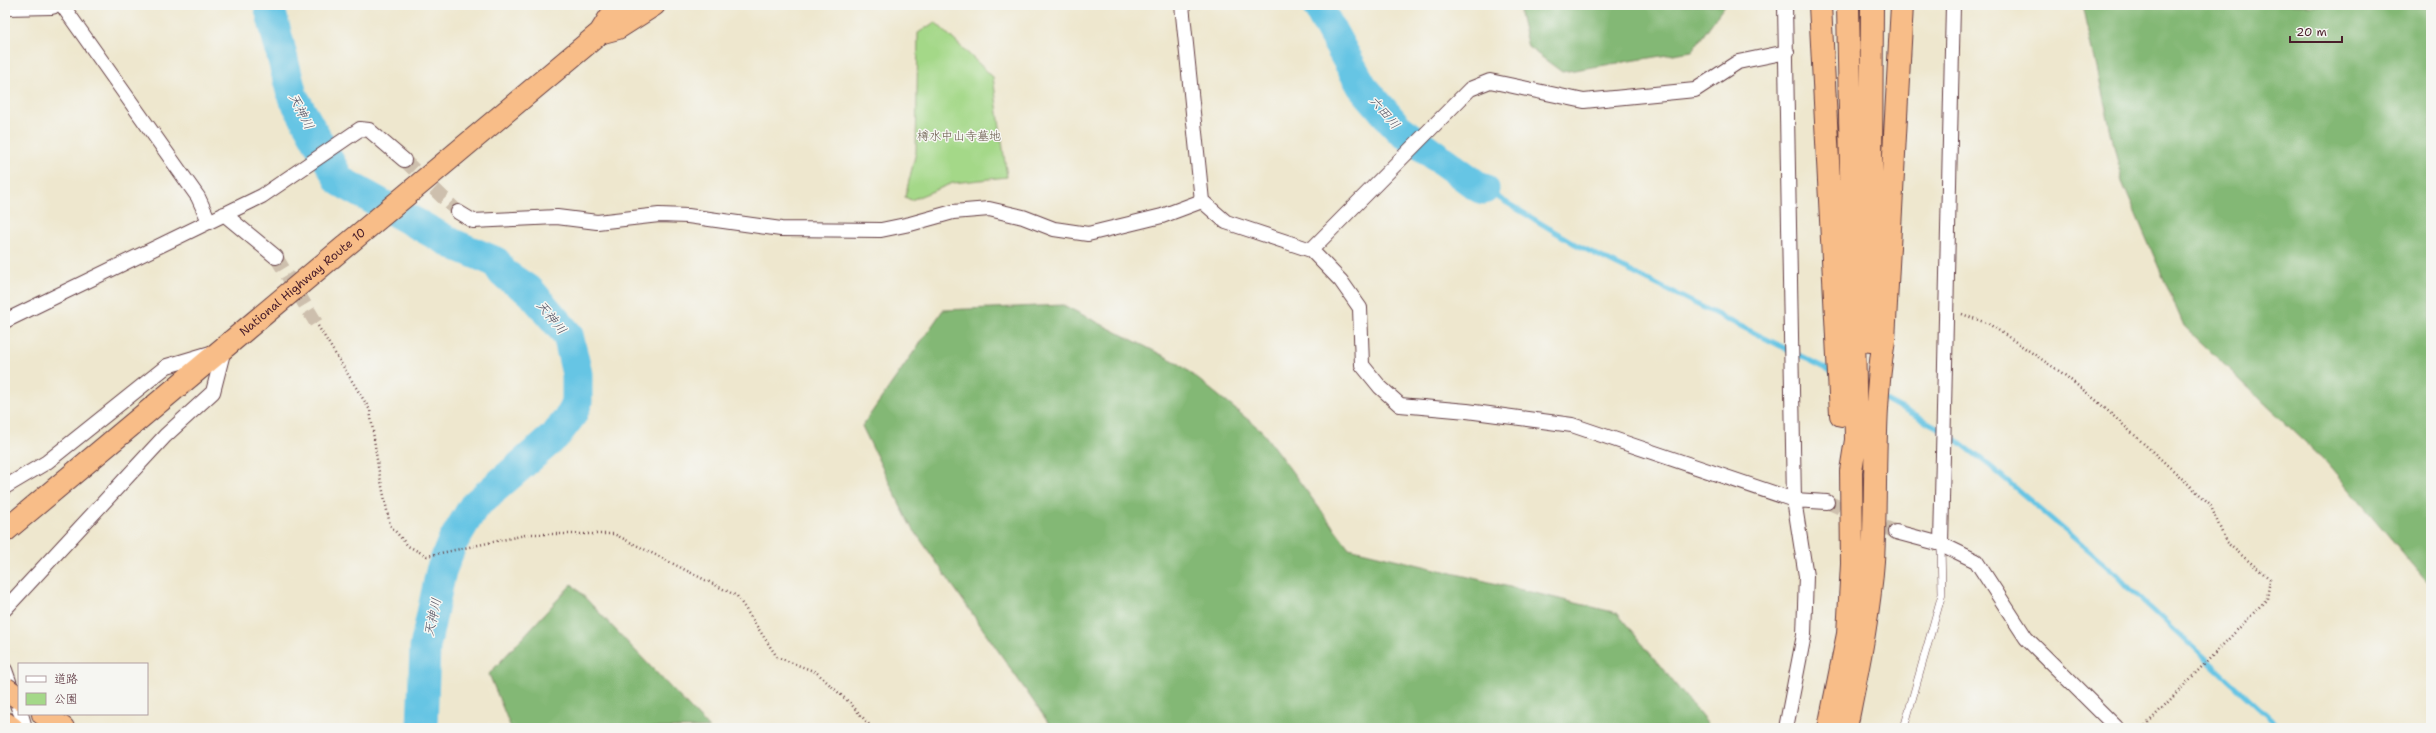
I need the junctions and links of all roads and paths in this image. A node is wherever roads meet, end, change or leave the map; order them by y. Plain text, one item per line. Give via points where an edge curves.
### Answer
1 (52, 5) edge
2 (62, 5) edge
3 (625, 5) edge
4 (654, 5) edge
5 (1182, 5) edge
6 (1785, 5) edge
7 (1820, 5) edge
8 (1848, 5) edge
9 (1872, 5) edge
10 (1902, 5) edge
11 (1953, 5) edge
12 (5, 6) edge
13 (600, 32) junction
14 (1787, 52) junction
15 (404, 160) tunnel mouth
16 (1202, 201) junction
17 (458, 212) tunnel mouth
18 (224, 214) junction
19 (209, 221) junction
20 (1311, 250) junction
21 (276, 257) tunnel mouth
22 (1946, 309) junction
23 (5, 320) edge
24 (318, 326) tunnel mouth
25 (224, 349) junction
26 (1878, 376) junction
27 (1852, 471) junction
28 (5, 487) edge
29 (1794, 500) junction
30 (1827, 502) tunnel mouth
31 (5, 531) edge
32 (1896, 532) tunnel mouth
33 (1941, 544) junction
34 (5, 609) edge
35 (5, 670) edge
36 (5, 688) edge
37 (18, 697) edge
38 (18, 707) edge
39 (20, 715) edge
40 (44, 715) edge
41 (5, 723) edge
42 (12, 728) edge
43 (25, 728) edge
44 (63, 728) edge
45 (872, 728) edge
46 (1786, 728) edge
47 (1829, 728) edge
48 (1846, 728) edge
49 (1904, 728) edge
50 (2117, 728) edge
51 (2143, 728) edge

1 - 12 street
2 - 19 street via 198,197
3 - 13 highway via 610,17
4 - 13 highway via 618,28
5 - 16 street
6 - 14 street
7 - 27 highway via 1842,440
8 - 27 highway via 1856,440
9 - 26 highway via 1870,341
10 - 26 highway via 1884,340
11 - 22 street
13 - 25 highway, National Highway Route 10
14 - 20 street via 1738,62 1695,90 1584,101 1490,81 1470,89
14 - 29 street
15 - 18 street via 369,130 360,130 262,196
16 - 17 street via 1162,216 1088,234 1054,229 1023,217 989,209 953,212 881,230 781,229 688,216 659,215 597,222 557,217 473,221
16 - 20 street via 1226,222
18 - 19 street
18 - 21 street
19 - 23 street
20 - 29 street via 1340,281 1360,308 1362,365 1380,387 1400,405 1572,425
22 - 33 street
22 - 51 path via 1989,324 2097,400 2210,504 2226,542 2270,579 2267,599
24 - 45 path via 370,410 390,525 408,546 427,556 530,534 614,534 737,596 777,657 816,672 851,704
25 - 28 street via 167,366 47,462
25 - 31 highway, National Highway Route 10
25 - 34 street via 213,392 165,436
26 - 48 highway via 1873,561 1866,627
27 - 47 highway via 1852,564 1848,634
29 - 30 street
29 - 46 street via 1806,576 1804,635
32 - 33 street
33 - 49 lane via 1942,594
33 - 50 street via 1976,561 2026,638
35 - 38 street
36 - 37 highway, bridge
39 - 43 street
40 - 44 highway
41 - 42 highway

